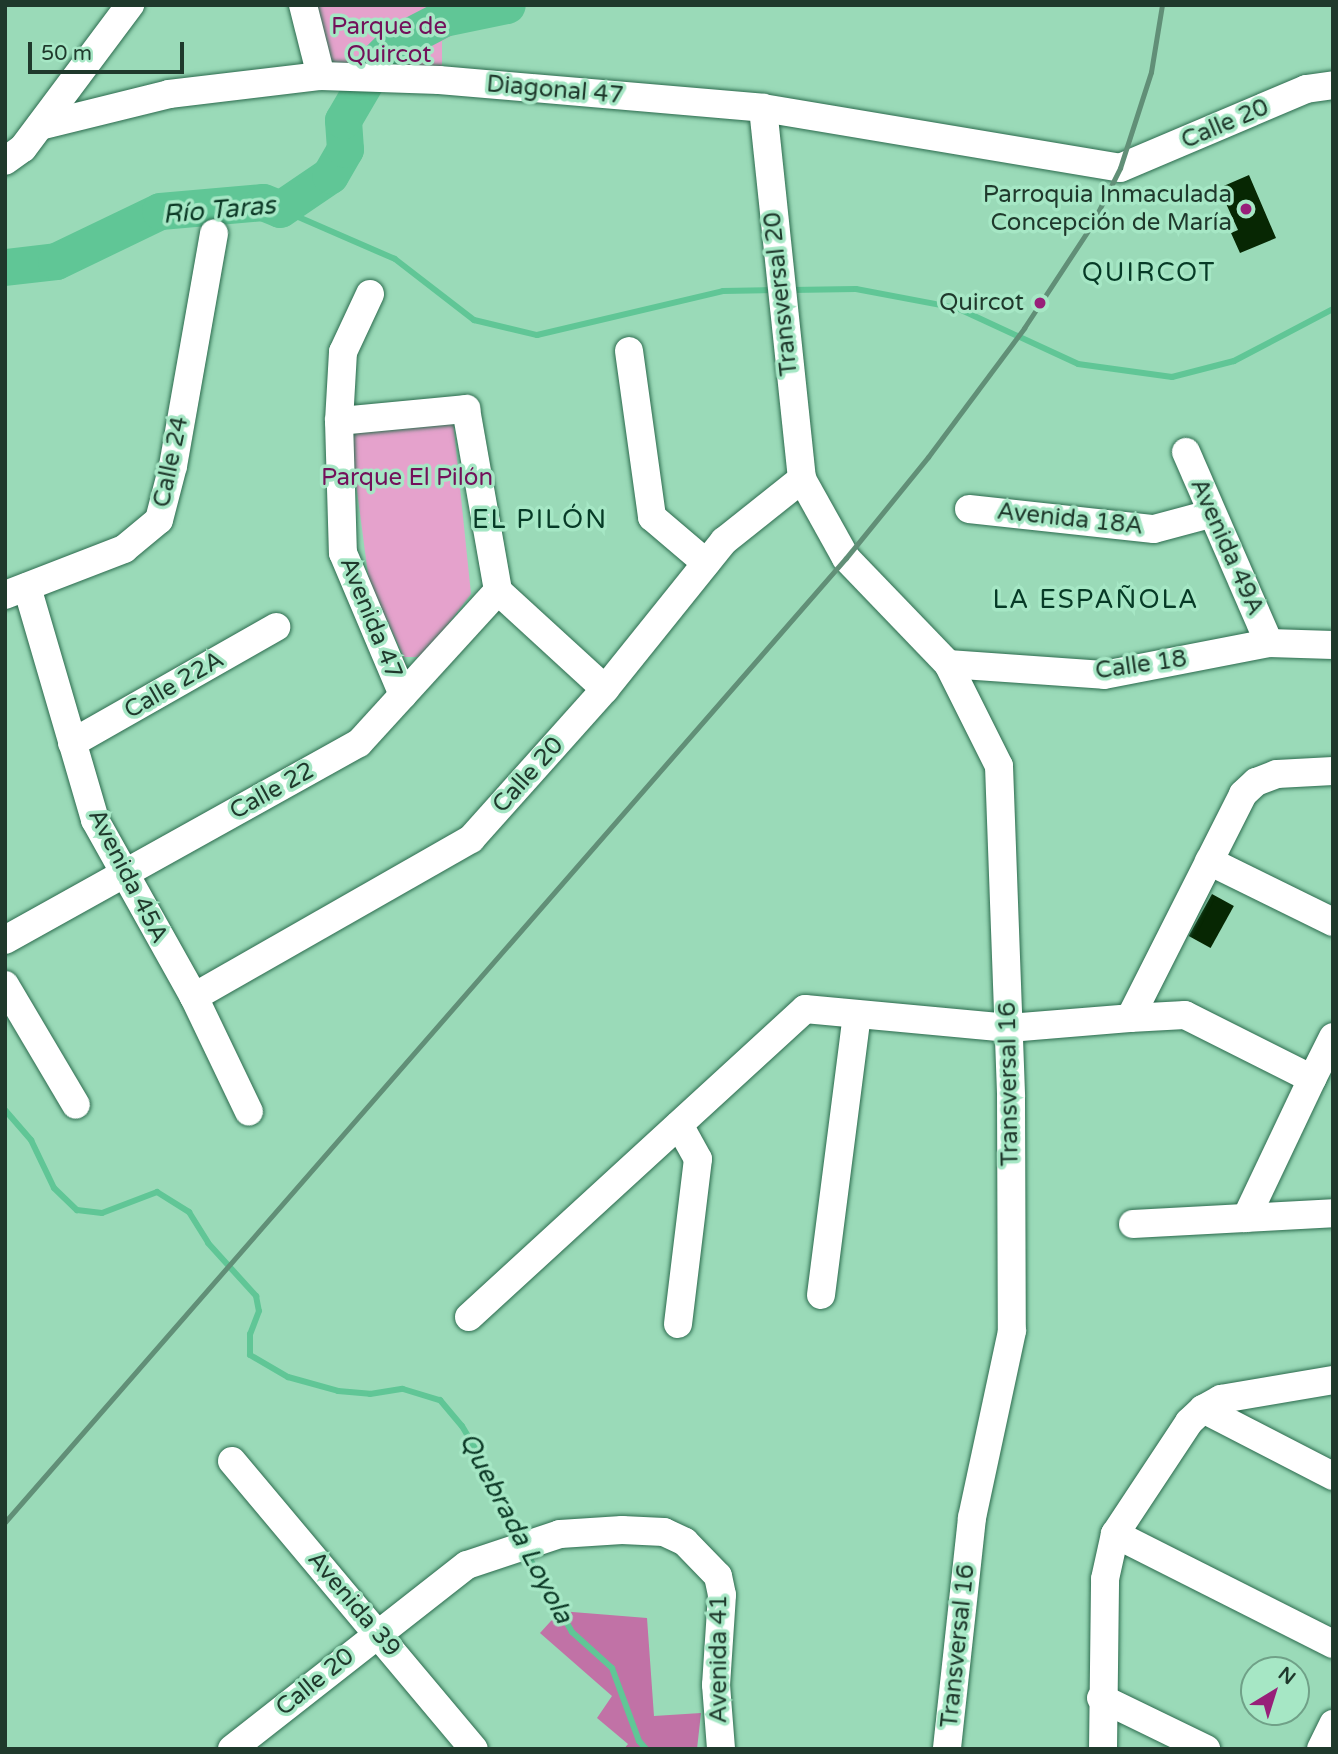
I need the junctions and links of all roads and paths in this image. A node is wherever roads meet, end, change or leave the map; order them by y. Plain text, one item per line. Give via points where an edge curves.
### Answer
1 (130, 5) edge
2 (303, 5) edge
3 (321, 76) junction
4 (1333, 85) edge
5 (763, 108) junction
6 (40, 126) junction
7 (5, 161) edge
8 (1120, 168) joint
9 (214, 234) dead end
10 (370, 294) dead end
11 (629, 351) dead end
12 (339, 421) junction
13 (1186, 452) dead end
14 (802, 479) junction
15 (969, 509) dead end
16 (1210, 514) junction
17 (706, 563) junction
18 (16, 591) edge
19 (498, 591) junction
20 (276, 627) dead end
21 (1269, 643) junction
22 (1333, 645) edge
23 (948, 664) junction
24 (606, 689) junction
25 (402, 695) junction
26 (72, 743) junction
27 (1333, 771) edge
28 (1209, 861) junction
29 (122, 875) junction
30 (1333, 922) edge
31 (5, 940) edge
32 (5, 985) edge
33 (194, 997) junction
34 (857, 1014) junction
35 (1130, 1018) junction
36 (1009, 1028) junction
37 (1333, 1037) edge
38 (1311, 1079) junction
39 (76, 1105) dead end
40 (249, 1112) dead end
41 (678, 1125) junction
42 (1333, 1213) edge
43 (1246, 1218) junction
44 (1133, 1224) dead end
45 (821, 1295) dead end
46 (469, 1317) dead end
47 (678, 1324) dead end
48 (1333, 1380) edge
49 (1203, 1409) junction
50 (232, 1461) dead end
51 (1333, 1476) edge
52 (1115, 1534) junction
53 (505, 1552) joint
54 (377, 1632) junction
55 (1333, 1644) edge
56 (1101, 1698) junction
57 (1333, 1724) edge
58 (232, 1749) edge
59 (474, 1749) edge
60 (721, 1749) edge
61 (947, 1749) edge
62 (1103, 1749) edge
63 (1206, 1749) edge
64 (1321, 1749) edge

1 - 6 street
2 - 3 street
3 - 5 street, Diagonal 47 via 439,79
3 - 6 street, Diagonal 47 via 169,94
4 - 8 street, Calle 20 via 1306,89
5 - 8 street, Diagonal 47
5 - 14 street, Transversal 20
6 - 7 street
9 - 18 street, Calle 24 via 173,466 159,520 124,549
10 - 12 street, Avenida 47 via 343,352
11 - 17 street via 652,517
12 - 19 street via 466,409
12 - 25 street, Avenida 47 via 343,553
13 - 16 street, Avenida 49A
14 - 17 street, Calle 20 via 724,541
14 - 23 street, Transversal 16 via 846,558
15 - 16 street, Avenida 18A via 1154,529
16 - 21 street, Avenida 49A
17 - 24 street, Calle 20
18 - 26 street, Avenida 45A
19 - 24 street
19 - 25 street, Calle 22
20 - 26 street, Calle 22A
21 - 22 street, Calle 18
21 - 23 street, Calle 18 via 1104,676
23 - 36 street, Transversal 16 via 999,766
24 - 33 street, Calle 20 via 471,839
25 - 29 street, Calle 22 via 359,743
26 - 29 street, Avenida 45A via 95,820
27 - 28 street via 1277,774 1256,782 1243,794
28 - 30 street
28 - 35 street
29 - 31 street, Calle 22
29 - 33 street, Avenida 45A
32 - 39 street
33 - 40 street, Avenida 45A
34 - 36 street
34 - 41 street via 805,1009
34 - 45 street
35 - 36 street
35 - 38 street via 1185,1016
36 - 61 street, Transversal 16 via 1012,1331 972,1518
37 - 38 street
38 - 43 street
41 - 46 street
41 - 47 street via 698,1159
42 - 43 street
43 - 44 street
48 - 49 street via 1221,1399
49 - 51 street
49 - 52 street via 1189,1422
50 - 54 street, Avenida 39
52 - 55 street
52 - 56 street via 1105,1579
53 - 54 street, Calle 20 via 467,1566
53 - 60 street, Avenida 41 via 560,1534 664,1532 685,1542 718,1576 722,1595 716,1685
54 - 58 street, Calle 20
54 - 59 street, Avenida 39
56 - 62 street
56 - 63 street
57 - 64 street

